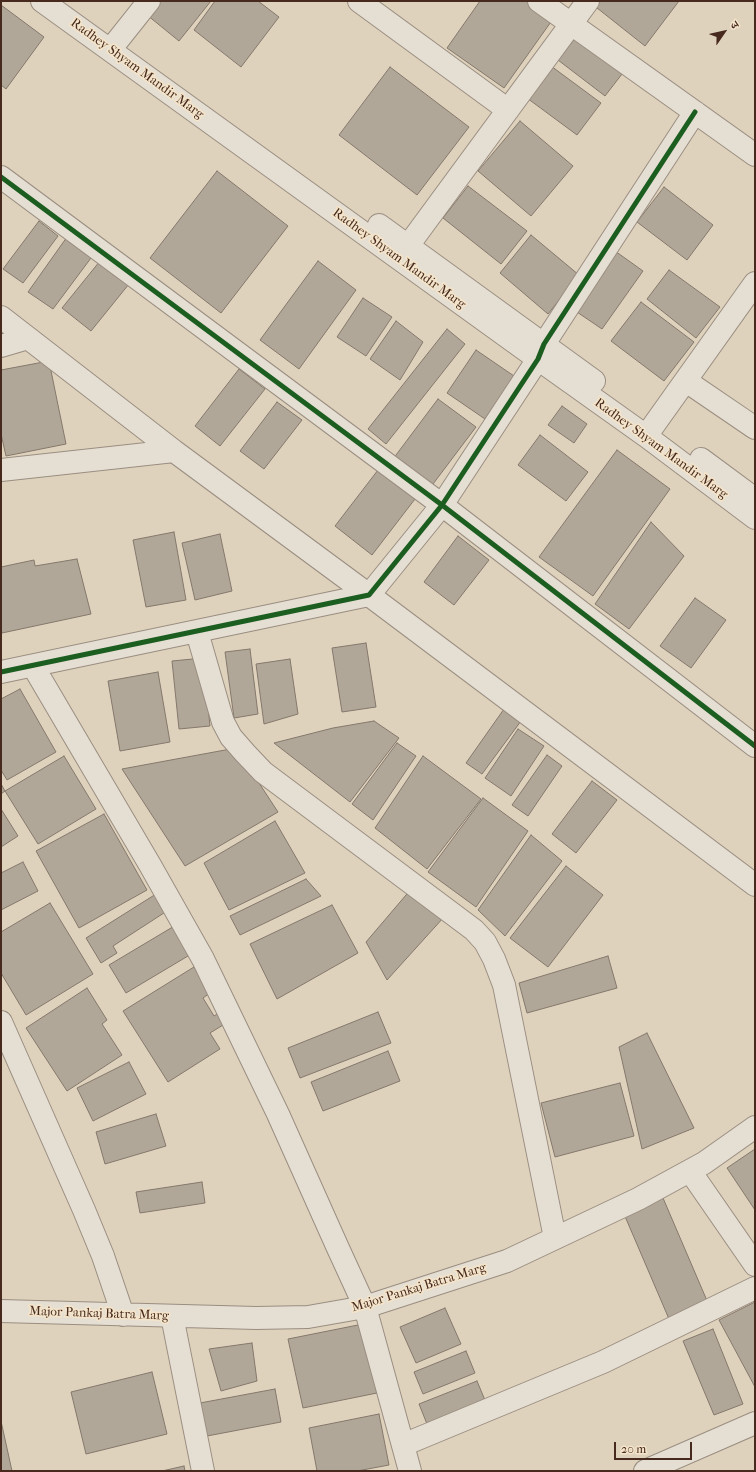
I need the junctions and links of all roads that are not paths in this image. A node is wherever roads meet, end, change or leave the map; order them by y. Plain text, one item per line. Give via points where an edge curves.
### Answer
1 (42, 1) edge
2 (60, 1) edge
3 (149, 1) edge
4 (359, 1) edge
5 (539, 1) edge
6 (588, 1) edge
7 (570, 24) junction
8 (113, 46) junction
9 (508, 110) junction
10 (695, 112) junction
11 (755, 155) edge
12 (1, 177) edge
13 (404, 252) junction
14 (755, 283) edge
15 (748, 307) edge
16 (1, 317) edge
17 (28, 338) junction
18 (1, 346) edge
19 (541, 352) junction
20 (686, 381) junction
21 (755, 428) edge
22 (650, 431) junction
23 (174, 451) junction
24 (1, 470) edge
25 (755, 499) edge
26 (442, 505) junction
27 (755, 518) edge
28 (369, 595) junction
29 (197, 632) junction
30 (33, 666) junction
31 (1, 672) edge
32 (755, 746) edge
33 (755, 885) edge
34 (1, 1022) edge
35 (755, 1127) edge
36 (690, 1171) junction
37 (555, 1238) junction
38 (755, 1265) edge
39 (755, 1288) edge
40 (365, 1307) junction
41 (1, 1312) edge
42 (123, 1315) junction
43 (172, 1316) junction
44 (755, 1422) edge
45 (403, 1445) junction
46 (203, 1471) edge
47 (410, 1471) edge
48 (645, 1471) edge

1 - 8 street, Radhey Shyam Mandir Marg
2 - 8 street, Radhey Shyam Mandir Marg
3 - 8 street
4 - 9 street
5 - 7 street
6 - 7 street
7 - 9 street
7 - 10 street
8 - 13 street, Radhey Shyam Mandir Marg
9 - 13 street
10 - 11 street
10 - 19 street
12 - 26 street
13 - 19 street, Radhey Shyam Mandir Marg
14 - 15 street
15 - 20 street
16 - 17 street
17 - 18 street
17 - 23 street
19 - 22 street, Radhey Shyam Mandir Marg
19 - 26 street
20 - 21 street
20 - 22 street
22 - 25 street, Radhey Shyam Mandir Marg
22 - 27 street, Radhey Shyam Mandir Marg
23 - 24 street
23 - 28 street
26 - 28 street
26 - 32 street
28 - 29 street
28 - 33 street
29 - 30 street
29 - 37 street via 223,722 231,737 245,753 263,772 474,930 485,942 504,985
30 - 31 street
30 - 40 street via 203,958 278,1114
34 - 42 street via 84,1210
35 - 36 street, Major Pankaj Batra Marg
36 - 37 street, Major Pankaj Batra Marg
36 - 38 street
37 - 40 street, Major Pankaj Batra Marg via 507,1261
39 - 45 street via 603,1362
40 - 43 street, Major Pankaj Batra Marg via 308,1317
40 - 45 street
41 - 42 street, Major Pankaj Batra Marg
42 - 43 street, Major Pankaj Batra Marg
43 - 46 street
44 - 48 street
45 - 47 street

